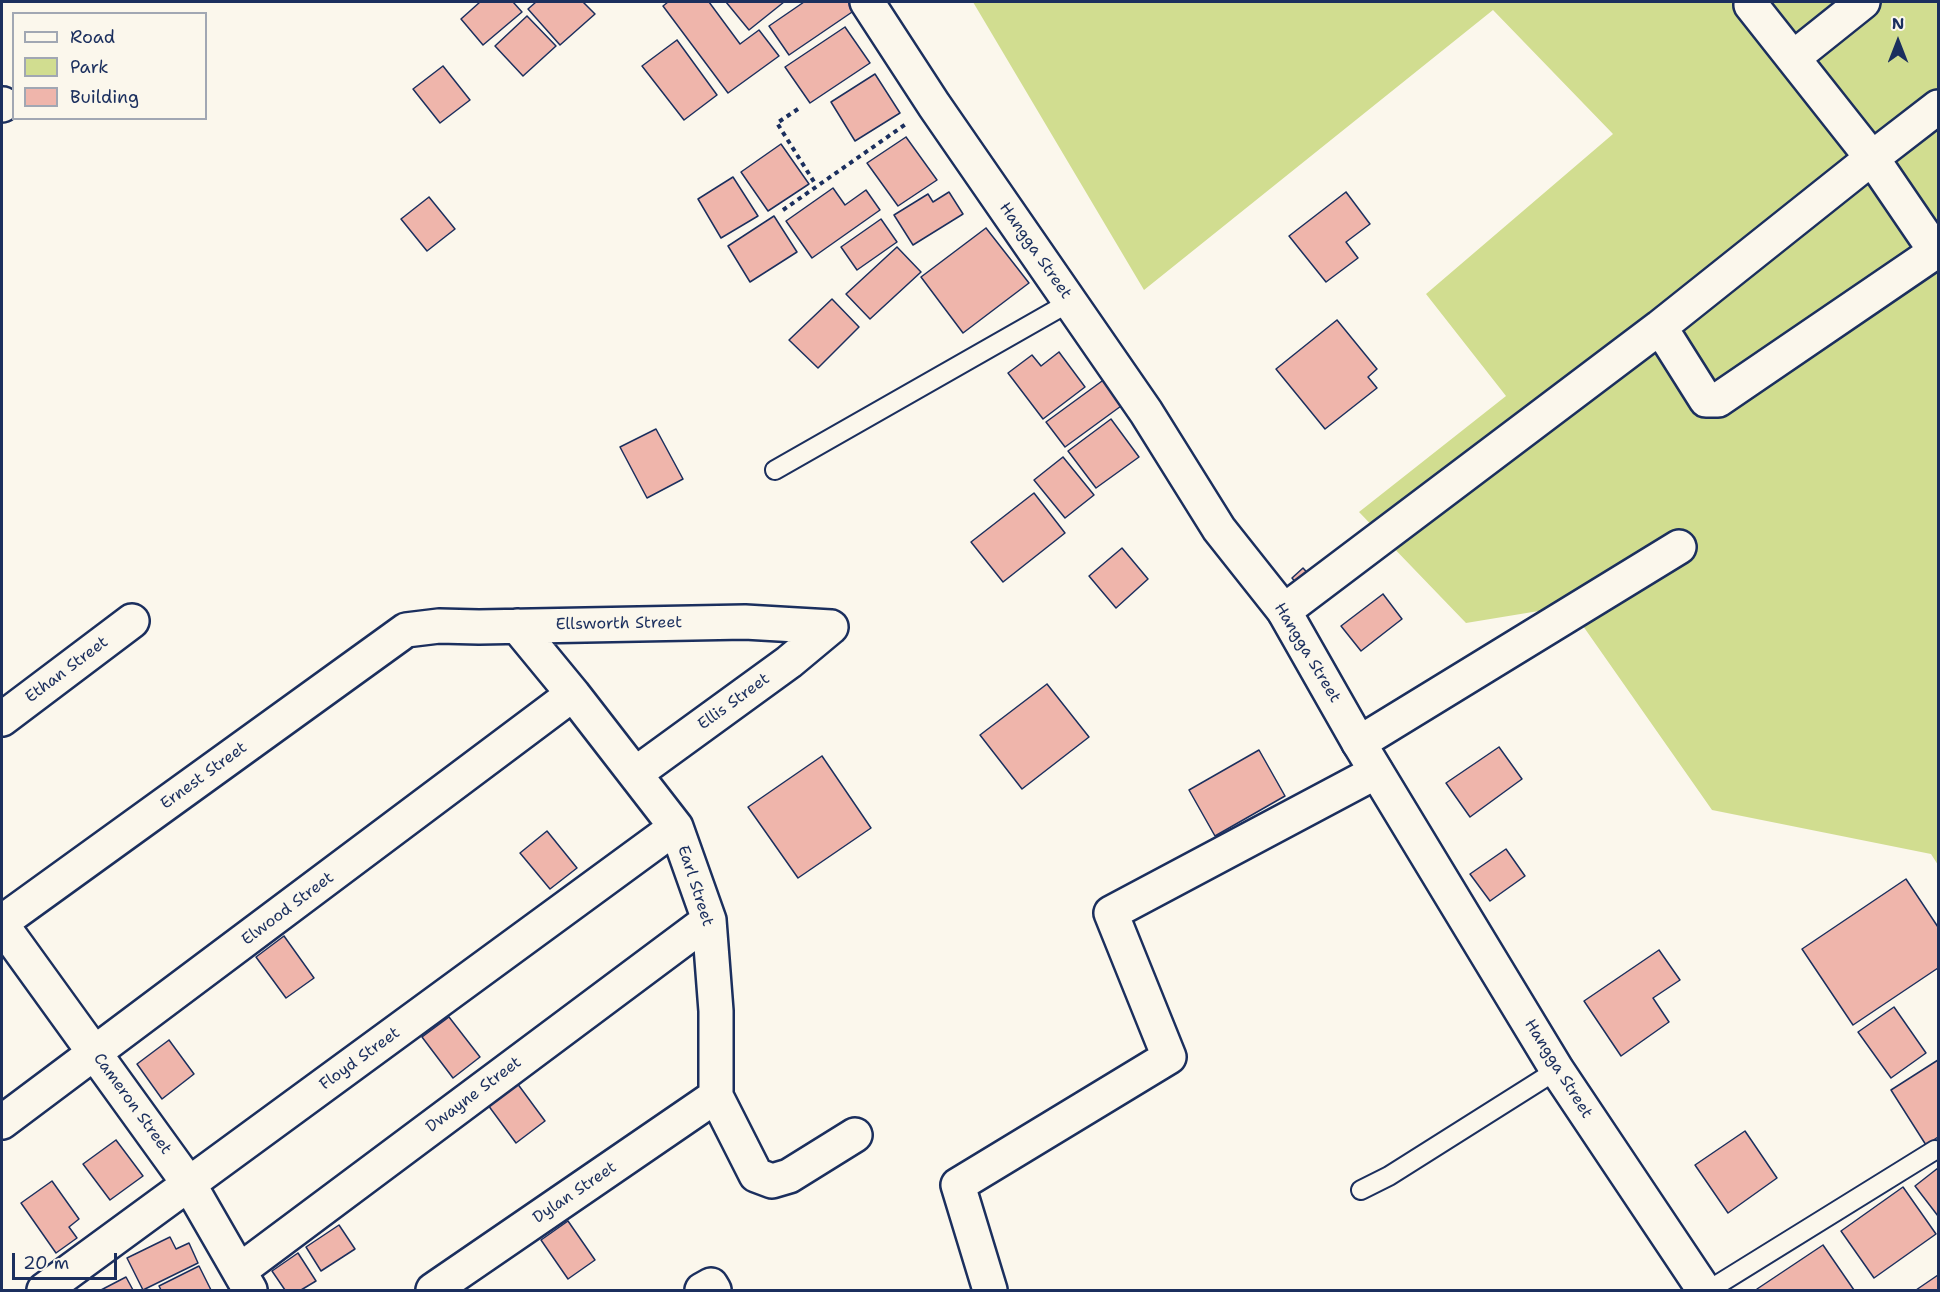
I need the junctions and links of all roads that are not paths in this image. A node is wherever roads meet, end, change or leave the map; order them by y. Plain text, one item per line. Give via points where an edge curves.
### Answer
1 (867, 2) edge
2 (1863, 2) edge
3 (1751, 5) dead end
4 (1793, 58) junction
5 (1938, 106) edge
6 (1872, 158) junction
7 (1937, 251) edge
8 (1070, 302) junction
9 (1660, 327) junction
10 (775, 470) dead end
11 (1679, 547) dead end
12 (1284, 611) junction
13 (132, 621) dead end
14 (517, 626) junction
15 (831, 627) joint
16 (406, 630) joint
17 (573, 694) junction
18 (2, 719) edge
19 (1359, 743) junction
20 (1376, 772) junction
21 (635, 774) junction
22 (676, 827) junction
23 (709, 920) junction
24 (2, 923) edge
25 (95, 1053) junction
26 (1557, 1070) junction
27 (716, 1096) junction
28 (2, 1122) edge
29 (855, 1135) dead end
30 (1935, 1150) dead end
31 (189, 1184) junction
32 (1361, 1191) dead end
33 (244, 1281) edge
34 (52, 1288) edge
35 (433, 1290) edge
36 (990, 1290) edge
37 (1704, 1290) edge
38 (1709, 1290) edge

1 - 8 street, Hangga Street
2 - 4 street
3 - 4 street
4 - 6 street
5 - 6 street
6 - 7 street
6 - 9 street
7 - 9 street via 1718,399 1706,400
8 - 10 lane
8 - 12 street, Hangga Street via 1146,412 1219,529
9 - 12 street
11 - 19 street
12 - 19 street, Hangga Street
13 - 18 street, Ethan Street
14 - 15 street, Ellsworth Street via 745,622
14 - 16 street, Ellsworth Street
14 - 17 street, Earl Street
15 - 21 street, Ellis Street
16 - 24 street, Ernest Street
17 - 21 street, Earl Street
17 - 25 street, Elwood Street
19 - 20 street, Hangga Street
20 - 26 street, Hangga Street
20 - 36 street via 1111,913 1169,1057 958,1185
21 - 22 street, Earl Street
22 - 23 street, Earl Street
22 - 31 street, Floyd Street
23 - 27 street, Earl Street via 716,1011
23 - 33 street, Dwayne Street
24 - 25 street, Cameron Street
25 - 28 street, Elwood Street
25 - 31 street, Cameron Street
26 - 32 lane
26 - 37 street, Hangga Street
27 - 29 street, Earl Street via 756,1175 772,1181 789,1176
27 - 35 street, Dylan Street
30 - 38 lane
31 - 33 street, Cameron Street
31 - 34 street, Floyd Street

